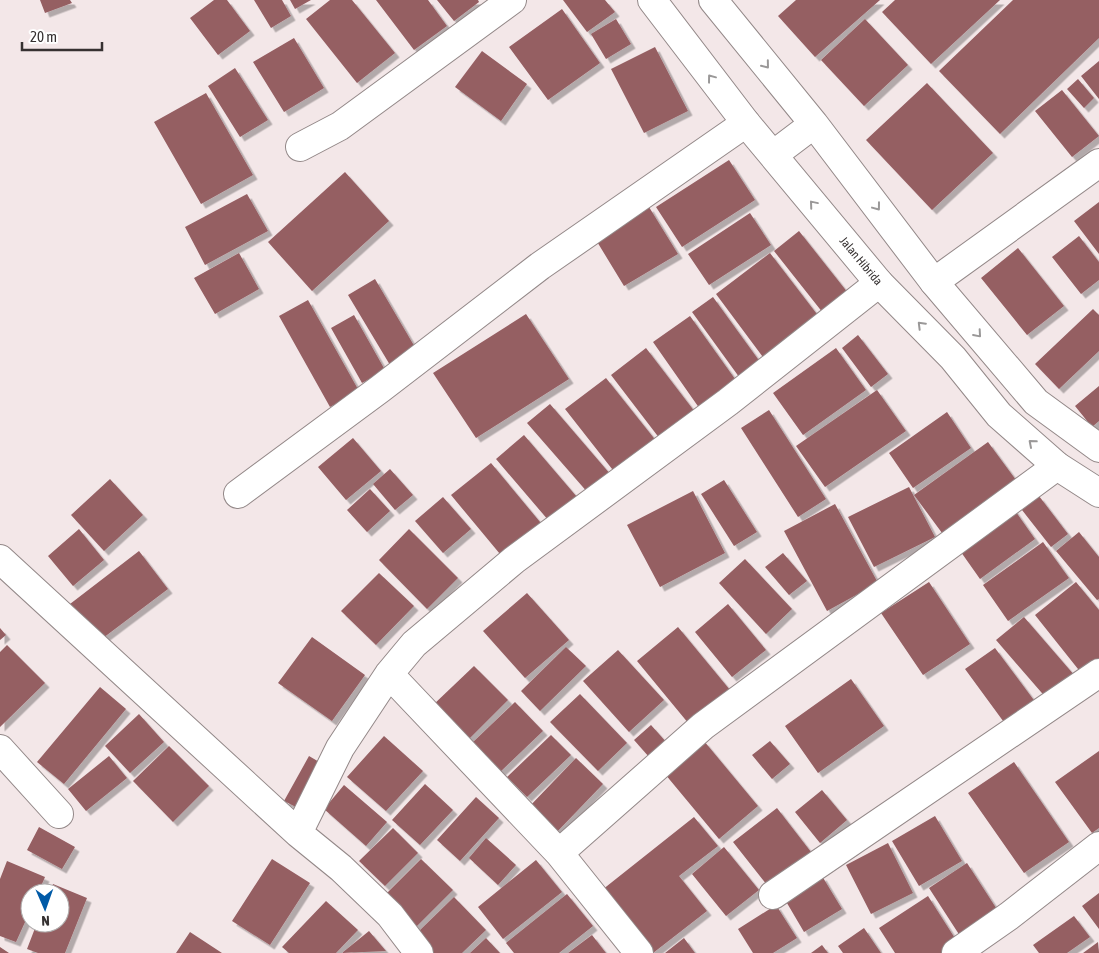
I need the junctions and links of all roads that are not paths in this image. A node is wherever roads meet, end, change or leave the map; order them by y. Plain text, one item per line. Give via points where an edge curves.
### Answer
1 (512, 0) edge
2 (652, 0) edge
3 (713, 0) edge
4 (746, 123) junction
5 (814, 124) junction
6 (300, 148) dead end
7 (774, 155) junction
8 (1099, 163) edge
9 (934, 282) junction
10 (879, 283) junction
11 (1099, 448) edge
12 (1057, 466) junction
13 (1099, 493) edge
14 (238, 494) dead end
15 (0, 559) edge
16 (389, 674) junction
17 (1099, 674) edge
18 (0, 749) edge
19 (59, 814) dead end
20 (298, 832) junction
21 (1099, 846) edge
22 (559, 852) junction
23 (773, 895) dead end
24 (411, 950) edge
25 (639, 953) edge
26 (956, 953) edge

1 - 6 street via 340,126
4 -> 2 street, Jalan Hibrida
3 -> 5 street
4 - 7 street, Jalan Hibrida
4 - 14 street via 540,266 380,390
5 - 7 street
5 -> 9 street
10 -> 7 street, Jalan Hibrida
8 - 9 street
9 -> 11 street via 1036,402
12 -> 10 street, Jalan Hibrida via 999,415 954,358
10 - 16 street via 728,402 514,560 414,644
12 - 13 street, Jalan Hibrida
12 - 22 street via 703,726
15 - 20 street
16 - 20 street via 340,748
16 - 22 street
17 - 23 street
18 - 19 street
20 - 24 street via 383,908
21 - 26 street
22 - 25 street

